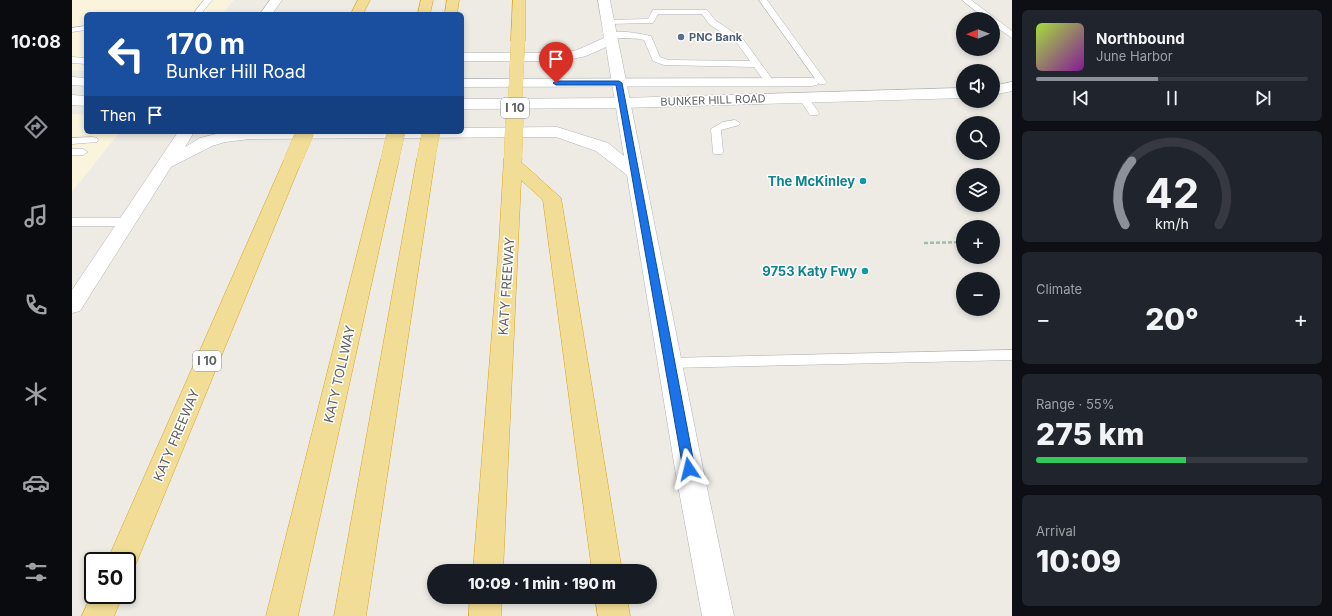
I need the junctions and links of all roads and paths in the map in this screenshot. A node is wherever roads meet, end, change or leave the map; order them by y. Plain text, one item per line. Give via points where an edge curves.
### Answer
1 (208, 0) edge
2 (276, 0) edge
3 (364, 0) edge
4 (427, 0) edge
5 (453, 0) edge
6 (519, 0) edge
7 (604, 0) edge
8 (763, 0) edge
9 (966, 0) edge
10 (199, 12) edge
11 (267, 12) edge
12 (358, 12) edge
13 (424, 12) edge
14 (451, 12) edge
15 (982, 12) edge
16 (608, 22) junction
17 (1000, 26) edge
18 (84, 28) edge
19 (72, 30) edge
20 (1012, 35) edge
21 (611, 38) junction
22 (464, 57) edge
23 (72, 60) edge
24 (84, 61) edge
25 (756, 64) junction
26 (72, 81) edge
27 (956, 81) edge
28 (84, 82) edge
29 (770, 82) junction
30 (822, 82) junction
31 (838, 82) dead end
32 (869, 82) dead end
33 (619, 83) junction
34 (464, 84) edge
35 (1000, 84) edge
36 (1012, 85) edge
37 (1000, 89) edge
38 (956, 93) edge
39 (803, 97) junction
40 (72, 100) edge
41 (84, 101) edge
42 (464, 104) edge
43 (623, 104) junction
44 (814, 113) dead end
45 (735, 123) dead end
46 (464, 133) edge
47 (185, 134) edge
48 (250, 134) edge
49 (304, 134) edge
50 (396, 134) edge
51 (431, 134) edge
52 (93, 140) dead end
53 (72, 141) edge
54 (718, 152) dead end
55 (513, 161) junction
56 (165, 164) junction
57 (636, 174) junction
58 (72, 222) edge
59 (127, 222) junction
60 (956, 242) edge
61 (924, 243) dead end
62 (72, 306) edge
63 (1012, 355) edge
64 (670, 363) junction
65 (126, 552) edge
66 (488, 564) edge
67 (606, 564) edge
68 (103, 604) edge
69 (486, 604) edge
70 (612, 604) edge
71 (98, 616) edge
72 (282, 616) edge
73 (350, 616) edge
74 (485, 616) edge
75 (614, 616) edge
76 (718, 616) edge

1 - 10 lane
2 - 11 main road
3 - 12 highway
4 - 13 highway
5 - 14 highway
6 - 55 highway, KATY FREEWAY / I 10, bridge
7 - 16 main road
8 - 30 lane
9 - 15 lane
16 - 21 main road
16 - 25 lane via 650,21 656,12 704,12 712,22 740,41
17 - 20 lane
18 - 19 lane
21 - 22 main road via 581,53 563,57
21 - 25 lane via 636,35 648,38 656,60 667,63
21 - 33 main road
23 - 24 lane
25 - 29 lane
26 - 28 main road
27 - 32 main road
29 - 30 main road, BUNKER HILL ROAD
29 - 33 main road, BUNKER HILL ROAD
30 - 31 main road, BUNKER HILL ROAD
33 - 34 main road, BUNKER HILL ROAD
33 - 43 main road
35 - 36 main road
36 - 37 main road
38 - 39 main road, BUNKER HILL ROAD
39 - 43 main road, BUNKER HILL ROAD
39 - 44 lane
40 - 41 main road
42 - 43 main road, BUNKER HILL ROAD
43 - 57 main road
45 - 54 lane via 716,129
46 - 57 main road via 556,132 602,147
47 - 56 main road
48 - 56 main road via 206,142
49 - 65 highway, KATY FREEWAY / I 10, bridge
50 - 72 highway, KATY TOLLWAY, bridge
51 - 73 highway, bridge
52 - 53 lane
55 - 66 highway, KATY FREEWAY / I 10
55 - 67 highway via 552,198
56 - 59 main road
57 - 64 main road
58 - 59 lane
59 - 62 main road
60 - 61 path
63 - 64 lane
64 - 76 main road
68 - 71 highway
69 - 74 highway
70 - 75 highway

